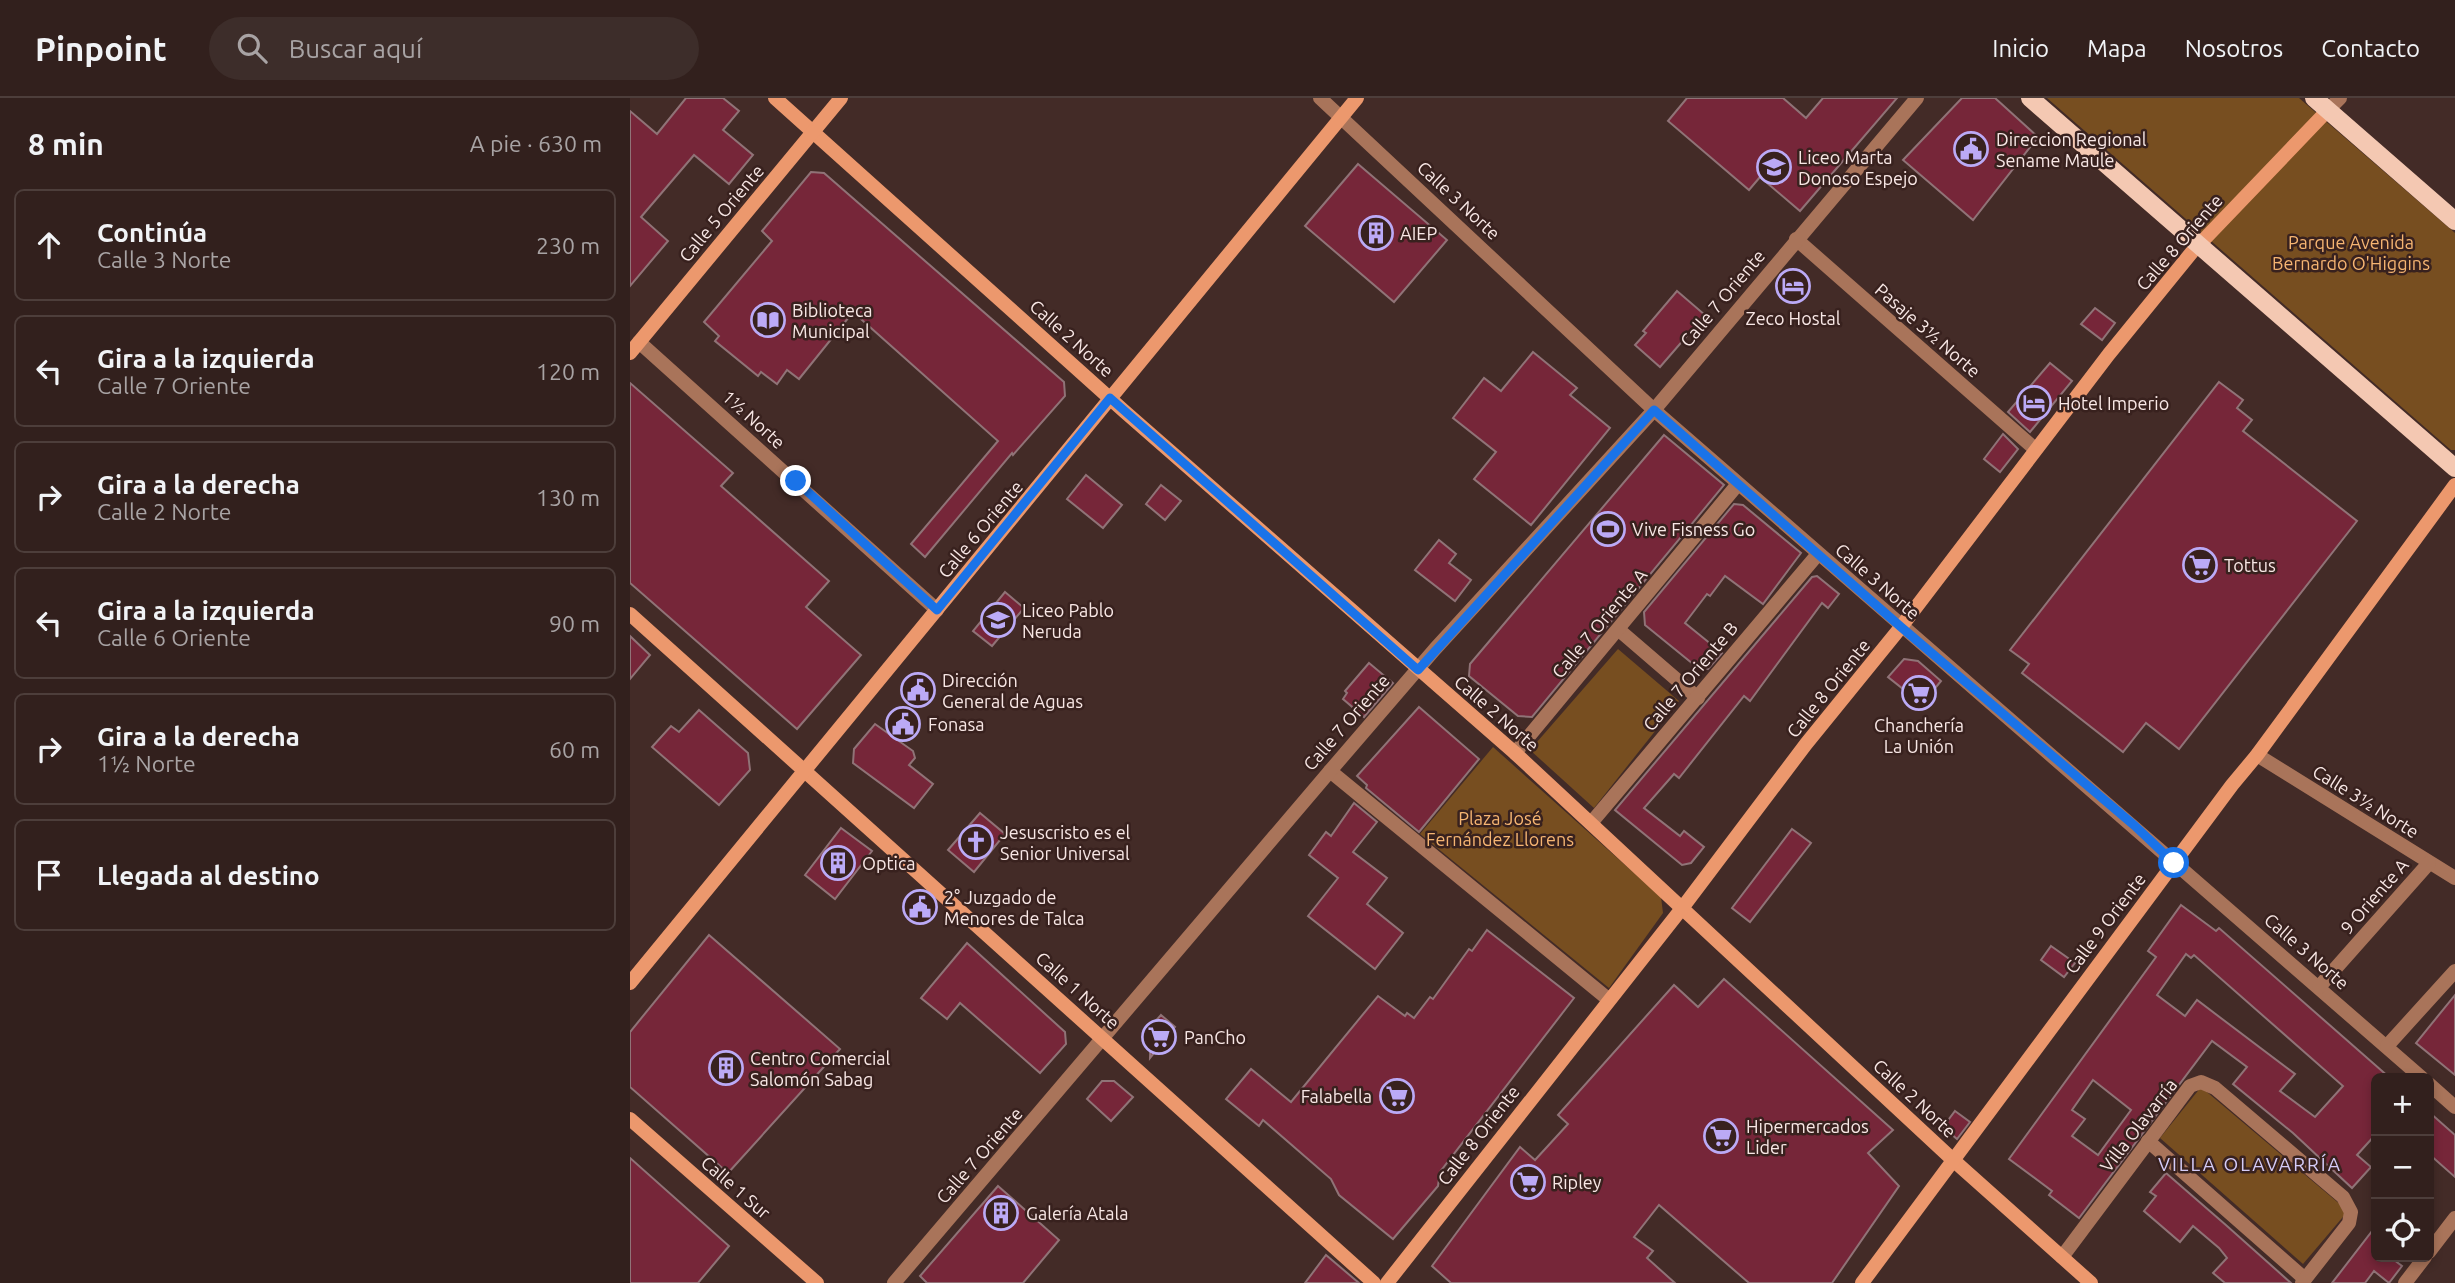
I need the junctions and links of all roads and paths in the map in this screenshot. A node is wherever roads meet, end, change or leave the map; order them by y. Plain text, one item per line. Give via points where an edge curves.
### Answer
1 (775, 98) edge
2 (841, 98) edge
3 (1320, 98) edge
4 (1357, 98) edge
5 (1917, 98) edge
6 (2030, 98) edge
7 (2328, 102) edge
8 (1342, 117) junction
9 (814, 131) junction
10 (2455, 221) edge
11 (1796, 239) junction
12 (2199, 245) junction
13 (635, 347) edge
14 (1110, 398) junction
15 (1654, 410) junction
16 (2035, 449) junction
17 (2455, 468) edge
18 (1738, 484) junction
19 (2455, 485) edge
20 (1818, 554) junction
21 (937, 610) junction
22 (630, 614) edge
23 (1901, 627) junction
24 (1619, 629) junction
25 (1418, 670) junction
26 (1698, 698) junction
27 (1515, 753) junction
28 (2257, 755) junction
29 (805, 771) junction
30 (1330, 771) junction
31 (1591, 823) junction
32 (2174, 863) junction
33 (2429, 863) junction
34 (2455, 878) edge
35 (1683, 907) junction
36 (2455, 971) edge
37 (630, 983) edge
38 (2319, 987) junction
39 (1608, 999) junction
40 (1104, 1040) junction
41 (2387, 1046) junction
42 (2417, 1073) edge
43 (2434, 1088) edge
44 (2455, 1107) edge
45 (630, 1119) edge
46 (2148, 1142) junction
47 (1952, 1159) junction
48 (2455, 1218) edge
49 (2434, 1245) edge
50 (2062, 1257) junction
51 (2421, 1262) edge
52 (2303, 1281) edge
53 (817, 1283) edge
54 (894, 1283) edge
55 (1374, 1283) edge
56 (1388, 1283) edge
57 (1862, 1283) edge
58 (2091, 1283) edge
59 (2405, 1283) edge

1 - 9 street, Calle 2 Norte
2 - 9 street, Calle 5 Oriente
3 - 8 street, Calle 3 Norte
4 - 8 street, Calle 6 Oriente
5 - 11 street, Calle 7 Oriente
6 - 12 main road
7 - 10 main road
7 - 12 street, Calle 8 Oriente
8 - 14 street, Calle 6 Oriente
8 - 15 street, Calle 3 Norte
9 - 13 street, Calle 5 Oriente
9 - 14 street, Calle 2 Norte
11 - 15 street, Calle 7 Oriente
11 - 16 street, Pasaje 3½ Norte
12 - 16 street, Calle 8 Oriente
12 - 17 main road
13 - 21 street, 1½ Norte
14 - 21 street, Calle 6 Oriente
14 - 25 street, Calle 2 Norte
15 - 18 street, Calle 3 Norte
15 - 25 street, Calle 7 Oriente
16 - 23 street, Calle 8 Oriente
18 - 20 street, Calle 3 Norte
18 - 24 street, Calle 7 Oriente A
19 - 28 street, Calle 9 Oriente
20 - 23 street, Calle 3 Norte
20 - 26 street, Calle 7 Oriente B
21 - 29 street, Calle 6 Oriente
22 - 29 street, Calle 1 Norte
23 - 32 street, Calle 3 Norte
23 - 35 street, Calle 8 Oriente
24 - 26 street
24 - 27 street, Calle 7 Oriente A
25 - 27 street, Calle 2 Norte
25 - 30 street, Calle 7 Oriente
26 - 31 street, Calle 7 Oriente B
27 - 31 street, Calle 2 Norte
28 - 32 street, Calle 9 Oriente
28 - 33 street, Calle 3½ Norte
29 - 37 street, Calle 6 Oriente
29 - 40 street, Calle 1 Norte
30 - 39 street
30 - 40 street, Calle 7 Oriente
31 - 35 street, Calle 2 Norte
32 - 38 street, Calle 3 Norte
32 - 47 street, Calle 9 Oriente
33 - 34 street, Calle 3½ Norte
33 - 38 street, 9 Oriente A
35 - 39 street, Calle 8 Oriente
35 - 47 street, Calle 2 Norte
36 - 41 street
38 - 41 street, Calle 3 Norte
39 - 56 street, Calle 8 Oriente
40 - 54 street, Calle 7 Oriente
40 - 55 street, Calle 1 Norte
41 - 42 street, Calle 3 Norte
43 - 44 street
45 - 53 street, Calle 1 Sur
46 - 50 street, Villa Olavarría
46 - 52 street
46 - 52 street, Villa Olavarría via 2190,1086 2201,1082 2215,1088 2343,1197 2351,1212 2349,1223
47 - 50 street, Calle 2 Norte
47 - 57 street, Calle 9 Oriente
48 - 49 street
50 - 58 street, Calle 2 Norte
51 - 59 street

